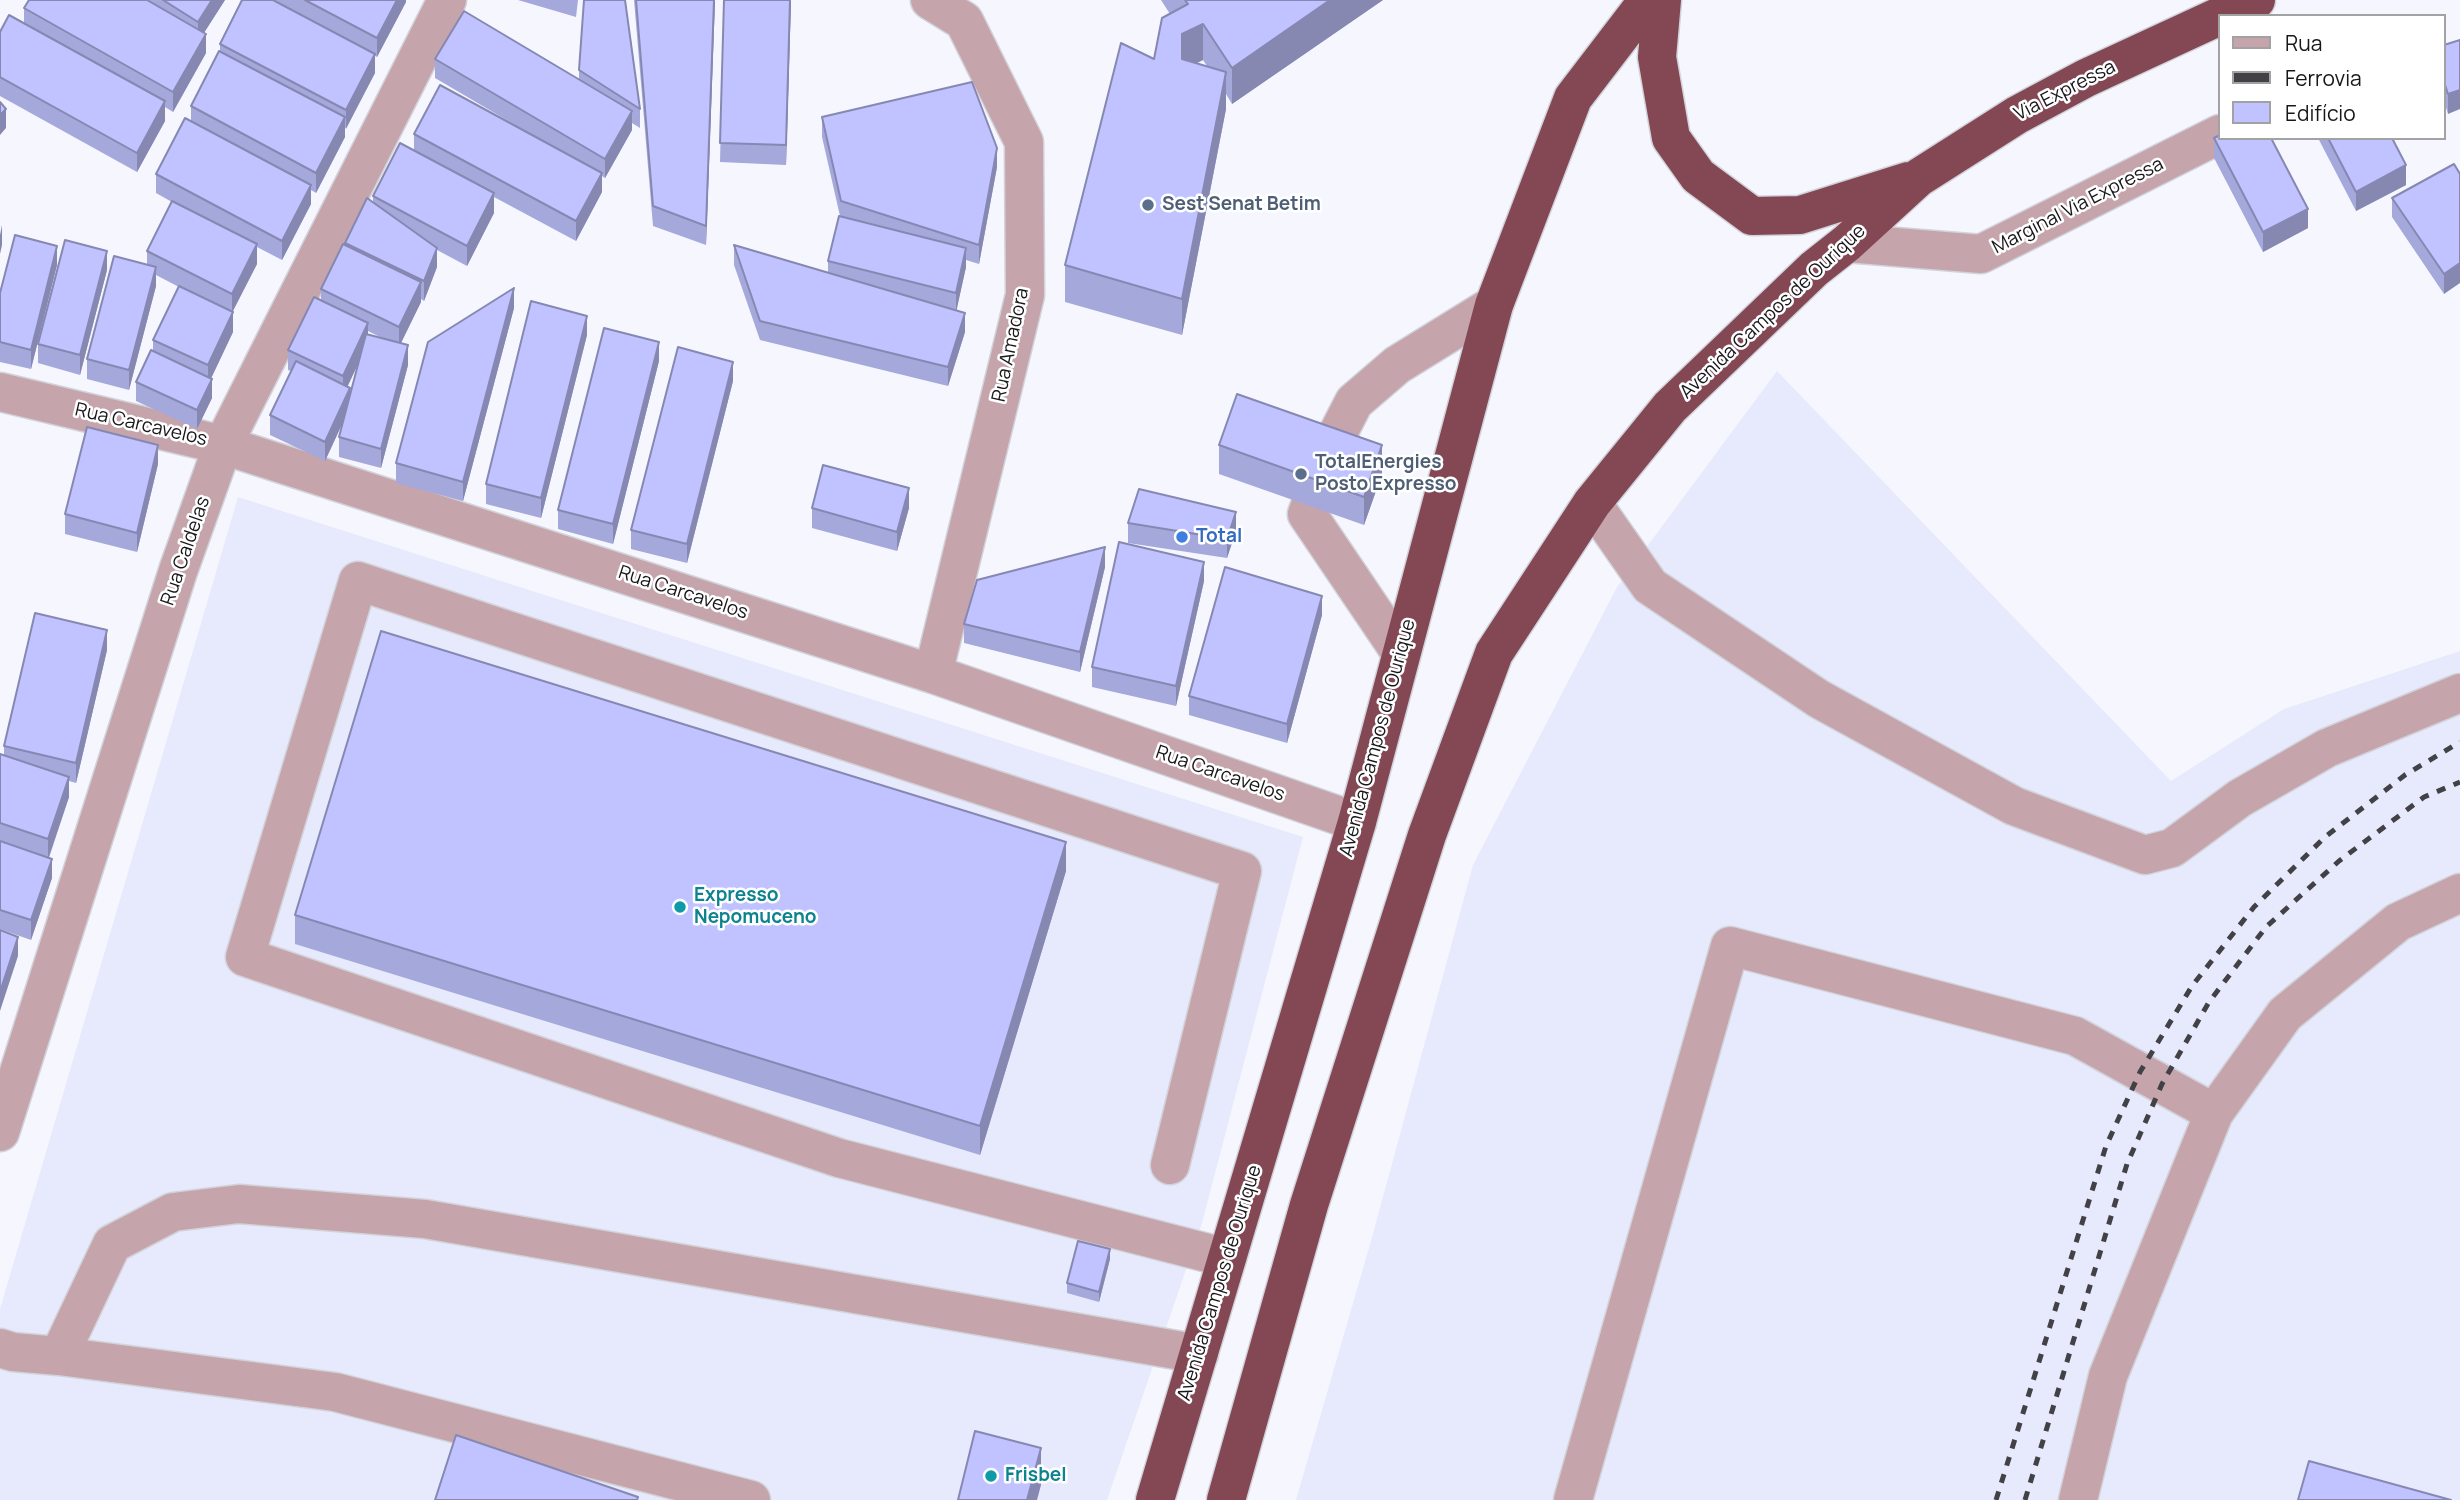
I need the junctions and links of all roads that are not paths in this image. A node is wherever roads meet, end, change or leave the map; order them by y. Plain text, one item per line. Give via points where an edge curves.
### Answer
1 (447, 0) edge
2 (930, 0) edge
3 (1648, 0) edge
4 (1662, 0) edge
5 (2256, 0) edge
6 (2225, 14) edge
7 (2218, 17) edge
8 (2218, 135) edge
9 (1917, 178) junction
10 (1847, 243) junction
11 (1494, 305) junction
12 (0, 392) edge
13 (223, 445) junction
14 (1592, 503) junction
15 (1402, 653) junction
16 (933, 674) junction
17 (2460, 693) edge
18 (1357, 822) junction
19 (2460, 893) edge
20 (2214, 1113) junction
21 (0, 1132) edge
22 (1170, 1165) dead end
23 (1227, 1258) junction
24 (0, 1348) edge
25 (1199, 1353) junction
26 (59, 1356) junction
27 (751, 1500) edge
28 (1155, 1500) edge
29 (1226, 1500) edge
30 (1573, 1500) edge
31 (2078, 1500) edge

1 - 13 street, Rua Caldelas
2 - 16 street, Rua Amadora via 964,20 1024,142 1025,295
3 - 11 highway, Avenida Campos de Ourique via 1573,98
4 - 9 highway via 1657,57 1671,138 1698,176 1752,216 1800,215
5 - 6 highway, Via Expressa
7 - 9 highway, Via Expressa via 2086,78
8 - 10 street, Marginal Via Expressa via 1981,254
9 - 10 highway, Avenida Campos de Ourique
10 - 14 highway, Avenida Campos de Ourique via 1804,278 1671,407
11 - 15 highway, Avenida Campos de Ourique
11 - 15 street via 1397,365 1354,402 1307,514
12 - 13 street, Rua Carcavelos
13 - 16 street, Rua Carcavelos
13 - 21 street, Rua Caldelas via 178,571
14 - 17 street via 1650,586 1819,699 2014,806 2146,855 2172,848 2240,798 2327,748
14 - 29 highway, Avenida Campos de Ourique via 1494,653 1431,822 1309,1205
15 - 18 highway, Avenida Campos de Ourique
16 - 18 street, Rua Carcavelos
18 - 23 highway, Avenida Campos de Ourique
19 - 20 street via 2398,922 2285,1014
20 - 30 street via 2076,1036 1730,946
20 - 31 street via 2108,1376
22 - 23 street via 1242,871 358,581 245,957 839,1158
23 - 25 highway, Avenida Campos de Ourique
24 - 26 street
25 - 26 street via 425,1219 239,1204 173,1212 112,1244
25 - 28 highway, Avenida Campos de Ourique
26 - 27 street via 335,1392

